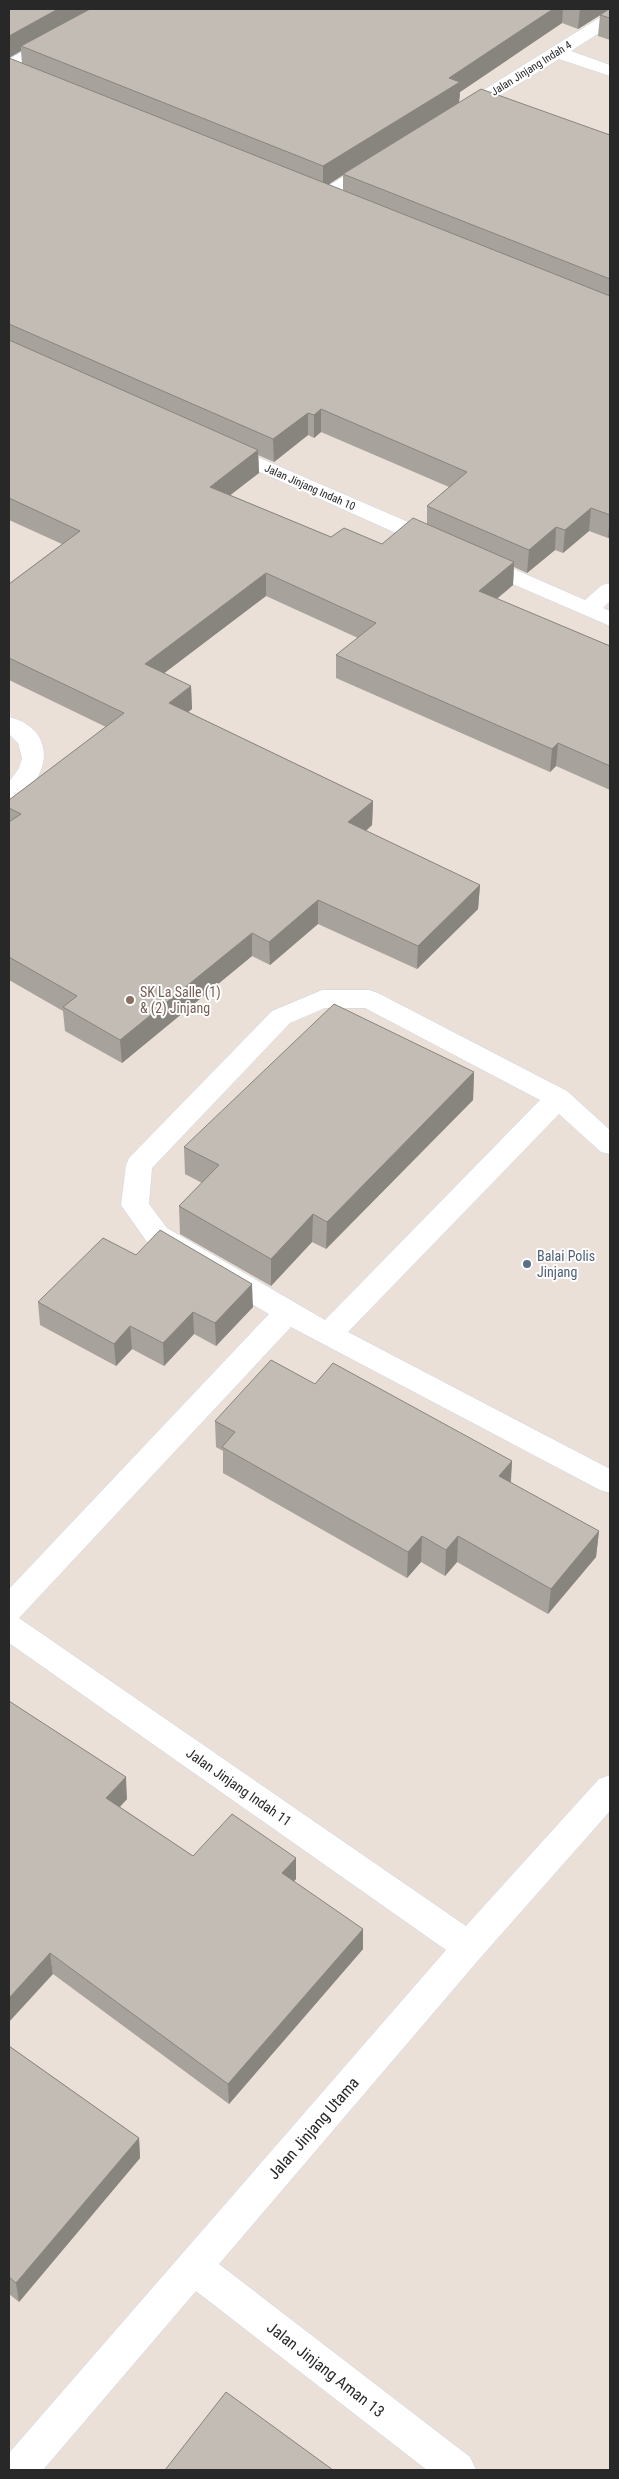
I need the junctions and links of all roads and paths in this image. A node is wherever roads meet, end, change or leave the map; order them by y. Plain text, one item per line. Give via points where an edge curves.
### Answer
1 (112, 9) edge
2 (610, 19) edge
3 (557, 52) junction
4 (9, 66) edge
5 (9, 71) edge
6 (610, 71) edge
7 (27, 78) edge
8 (440, 124) edge
9 (390, 155) edge
10 (305, 189) edge
11 (324, 197) junction
12 (342, 204) edge
13 (208, 442) edge
14 (610, 590) edge
15 (588, 609) junction
16 (610, 619) edge
17 (9, 724) edge
18 (9, 795) edge
19 (558, 1098) junction
20 (610, 1145) edge
21 (289, 1312) junction
22 (328, 1335) junction
23 (610, 1482) edge
24 (9, 1609) edge
25 (9, 1627) edge
26 (610, 1789) edge
27 (469, 1946) junction
28 (194, 2267) junction
29 (19, 2470) edge
30 (457, 2470) edge

1 - 4 street
2 - 3 street, Jalan Jinjang Indah 4
3 - 6 street
3 - 8 street, Jalan Jinjang Indah 4
5 - 7 street
9 - 11 street
10 - 11 street
11 - 12 street
13 - 15 street, Jalan Jinjang Indah 10
14 - 15 street
15 - 16 street, Jalan Jinjang Indah 10
17 - 18 street via 32,742 35,760 22,784
19 - 20 street
19 - 21 street via 369,999 322,999 281,1017 139,1165 135,1205 157,1235
19 - 22 street
21 - 22 street
21 - 24 street
22 - 23 street
25 - 27 street, Jalan Jinjang Indah 11
26 - 27 street, Jalan Jinjang Utama
27 - 28 street, Jalan Jinjang Utama
28 - 29 street, Jalan Jinjang Utama
28 - 30 street, Jalan Jinjang Aman 13

